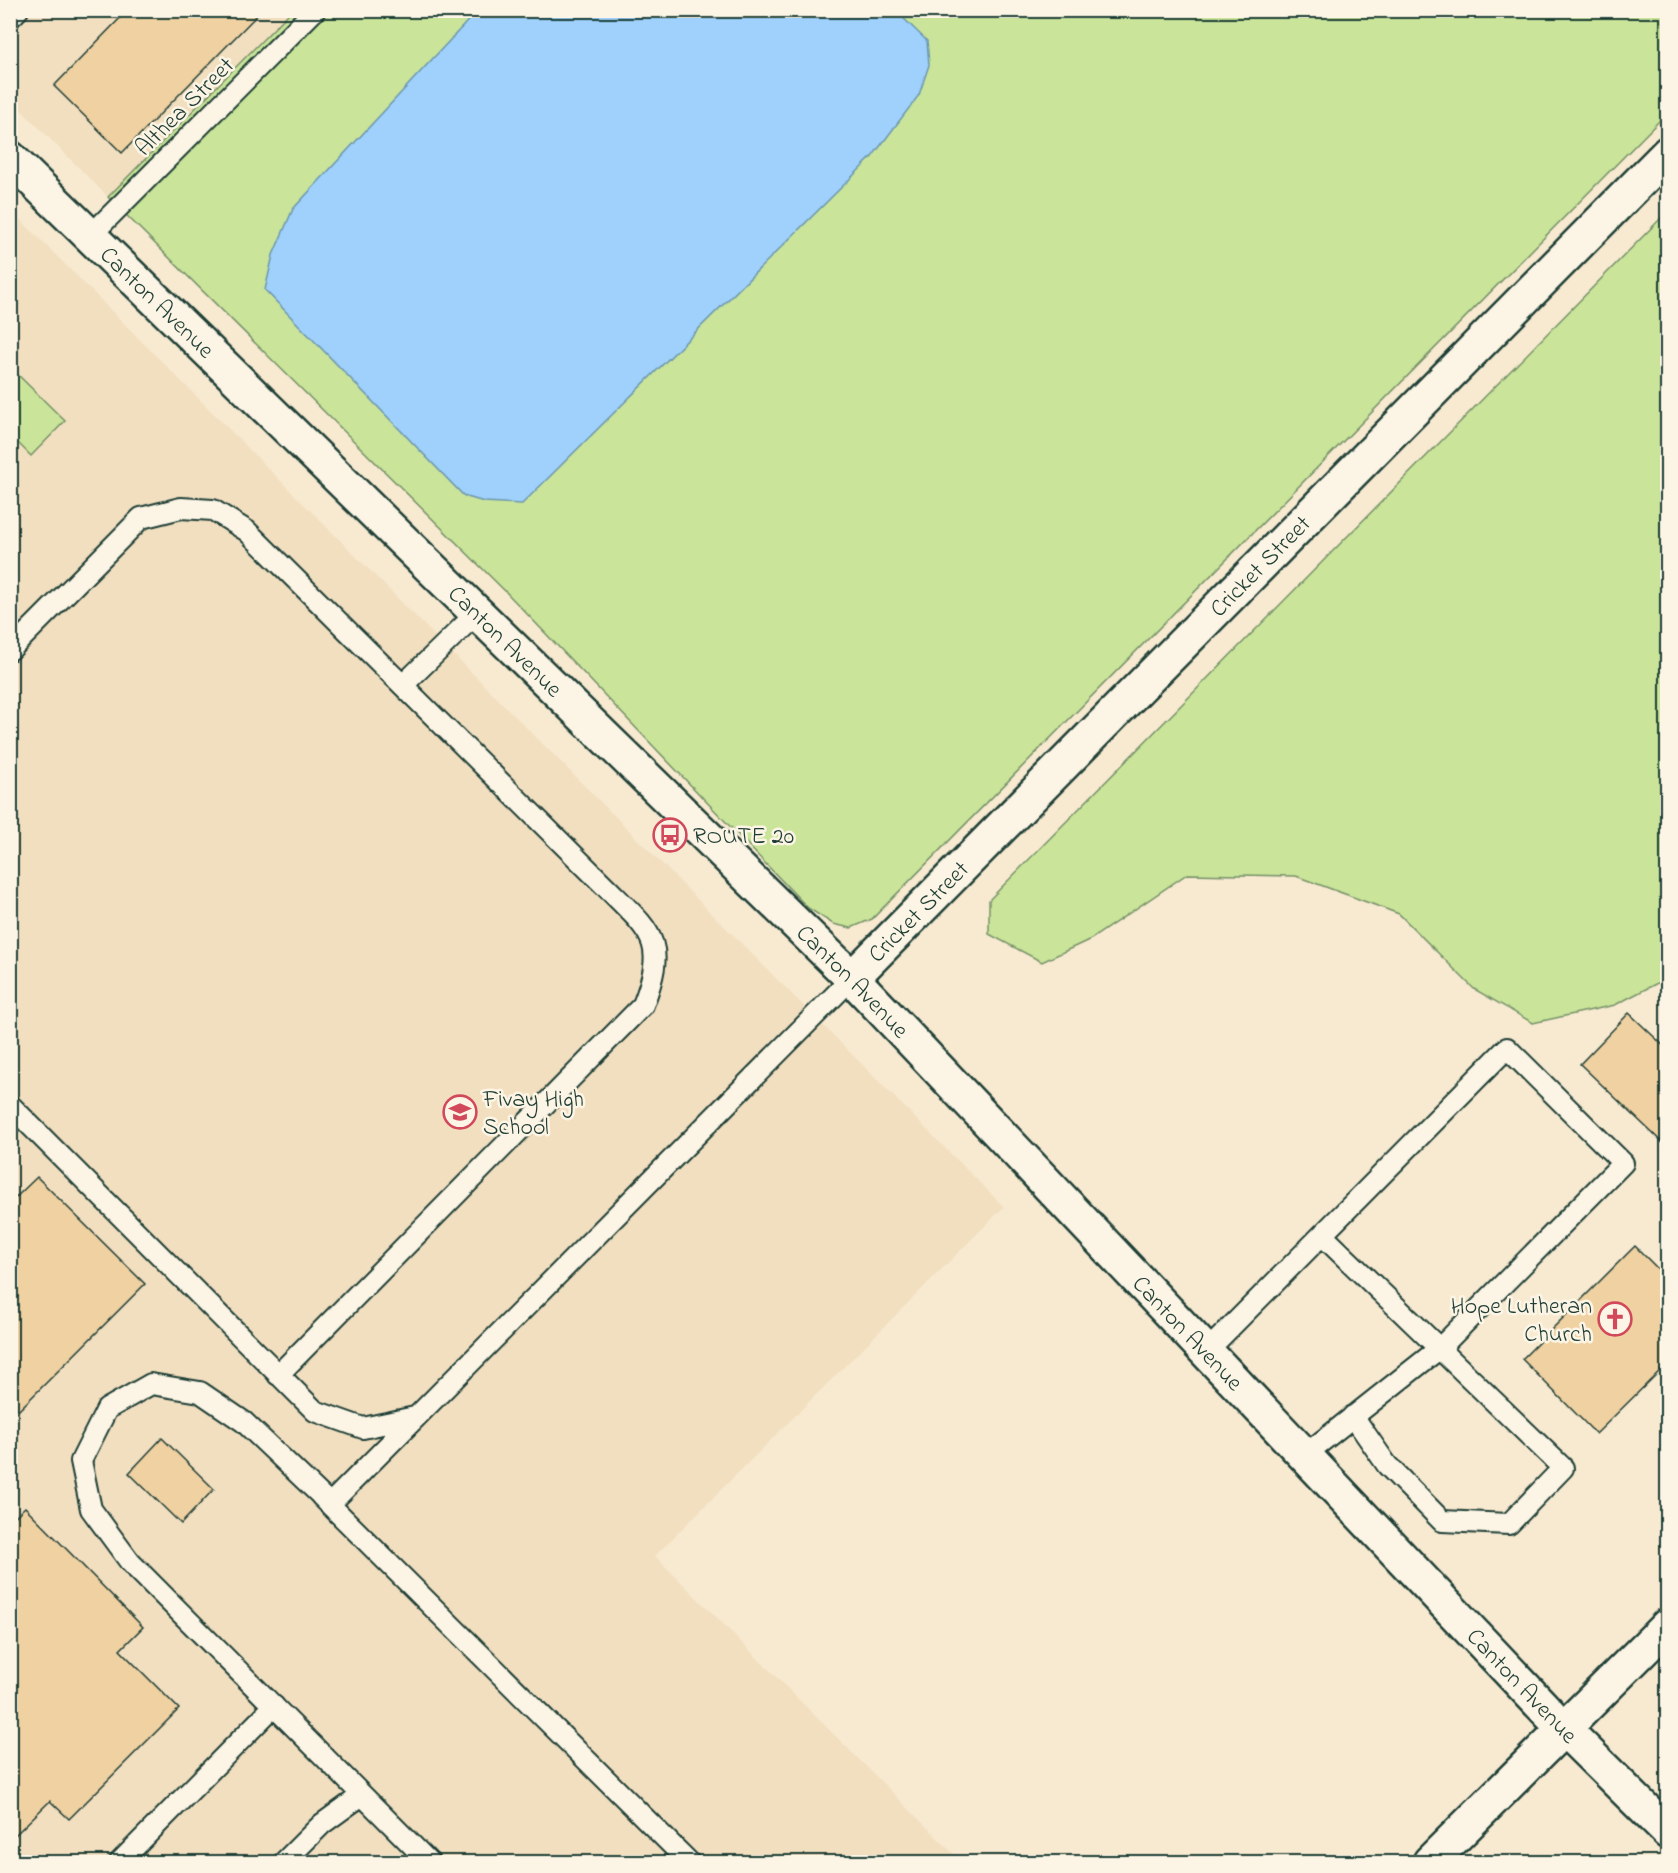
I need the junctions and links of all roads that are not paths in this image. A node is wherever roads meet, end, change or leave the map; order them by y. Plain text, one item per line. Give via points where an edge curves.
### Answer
1 (18, 10) edge
2 (315, 10) edge
3 (10, 18) edge
4 (1668, 153) edge
5 (10, 158) edge
6 (89, 237) junction
7 (479, 611) junction
8 (10, 650) edge
9 (403, 686) junction
10 (852, 978) junction
11 (10, 1105) edge
12 (1322, 1236) junction
13 (1440, 1348) junction
14 (1206, 1352) junction
15 (278, 1375) junction
16 (1353, 1416) junction
17 (415, 1417) junction
18 (1306, 1454) junction
19 (305, 1479) junction
20 (1668, 1625) edge
21 (274, 1706) junction
22 (1564, 1729) junction
23 (362, 1795) junction
24 (1668, 1832) edge
25 (120, 1863) edge
26 (284, 1863) edge
27 (429, 1863) edge
28 (689, 1863) edge
29 (1430, 1863) edge

1 - 3 lane
2 - 6 lane, Althea Street
4 - 10 street, Cricket Street
5 - 6 street, Canton Avenue
6 - 7 street, Canton Avenue
7 - 9 lane
7 - 10 street, Canton Avenue
8 - 9 lane via 141,518 181,508 213,510 247,531
9 - 15 lane via 645,926 656,953 653,978 643,1005
10 - 14 street, Canton Avenue
10 - 17 lane
11 - 15 lane
12 - 13 lane
12 - 13 lane via 1507,1048 1623,1163
12 - 14 lane
13 - 16 lane
13 - 16 lane via 1563,1468 1509,1524 1442,1521 1387,1465
14 - 18 street, Canton Avenue
15 - 17 lane via 315,1411 363,1428
16 - 18 lane
17 - 19 lane via 330,1504
18 - 22 street, Canton Avenue
19 - 21 lane via 244,1422 200,1392 151,1384 107,1409 81,1461 91,1509 130,1562
19 - 28 lane
20 - 22 street
21 - 23 lane
21 - 25 lane
22 - 24 street, Canton Avenue
22 - 29 street
23 - 26 lane via 322,1824
23 - 27 lane

